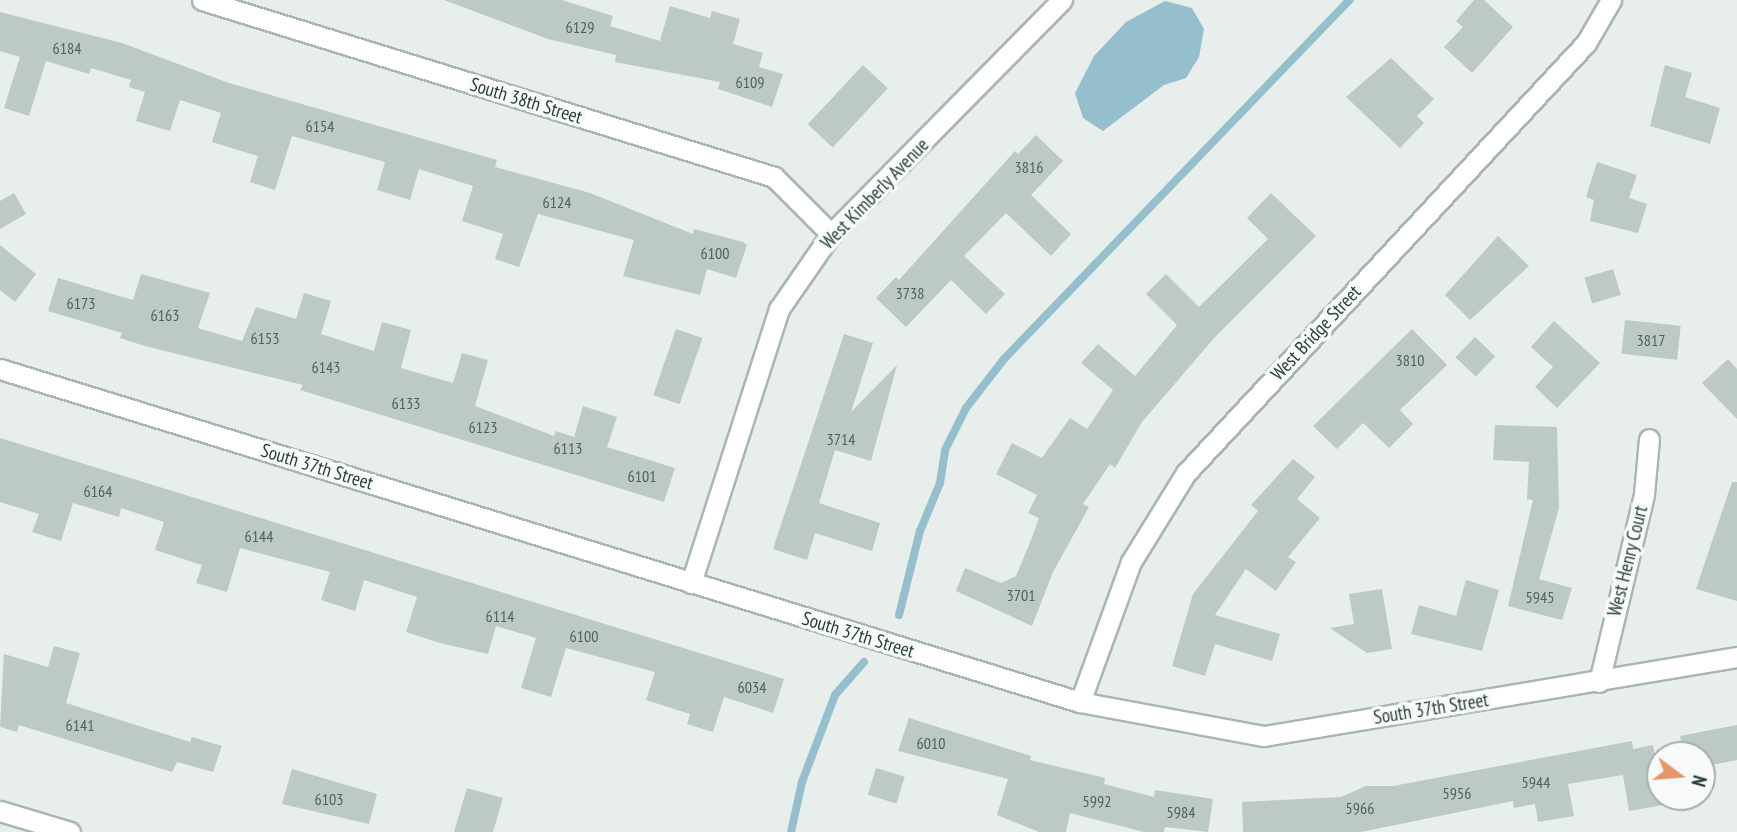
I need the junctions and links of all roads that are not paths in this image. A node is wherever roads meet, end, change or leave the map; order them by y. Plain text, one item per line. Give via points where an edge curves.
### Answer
1 (202, 0) edge
2 (1062, 0) edge
3 (1611, 0) edge
4 (831, 234) junction
5 (0, 369) edge
6 (1649, 439) dead end
7 (691, 583) junction
8 (1737, 657) edge
9 (1599, 682) junction
10 (1080, 702) junction
11 (0, 811) edge
12 (70, 832) edge

1 - 4 street, South 38th Street via 774,177
2 - 4 street, West Kimberly Avenue
3 - 10 street, West Bridge Street via 1586,43 1186,473 1131,562
4 - 7 street, West Kimberly Avenue via 779,309
5 - 7 street, South 37th Street
6 - 9 street, West Henry Court via 1644,494
7 - 10 street, South 37th Street
8 - 9 street, South 37th Street
9 - 10 street, South 37th Street via 1264,736
11 - 12 street

